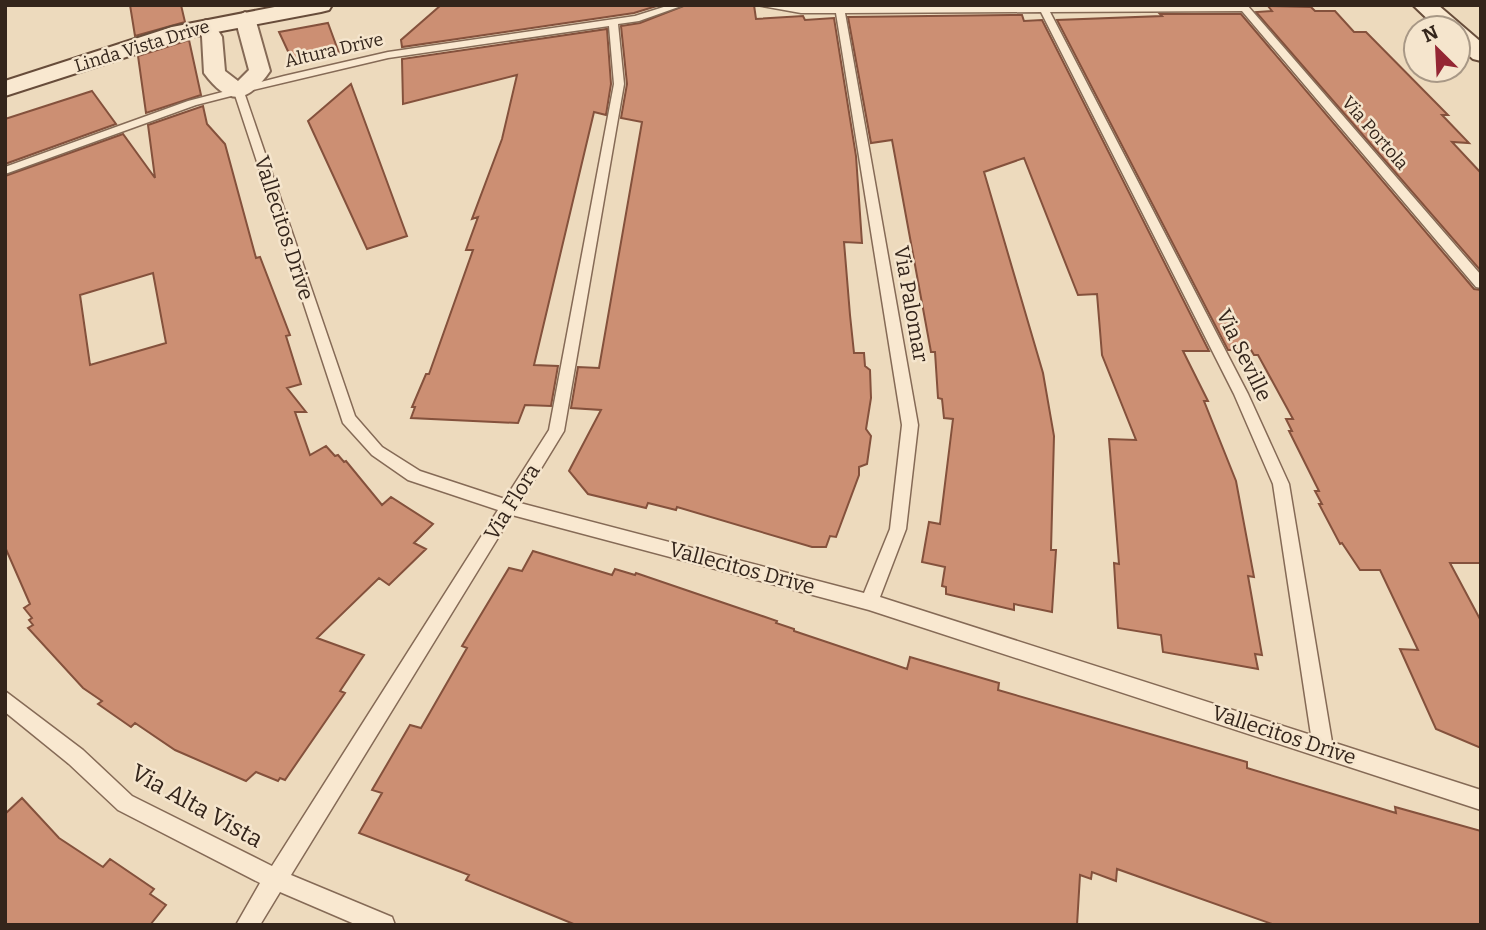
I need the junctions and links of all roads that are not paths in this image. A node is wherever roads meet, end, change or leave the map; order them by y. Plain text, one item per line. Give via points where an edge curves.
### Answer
1 (321, 5) edge
2 (680, 5) edge
3 (761, 5) edge
4 (1243, 7) edge
5 (1044, 9) junction
6 (840, 10) junction
7 (245, 18) junction
8 (613, 23) junction
9 (205, 26) junction
10 (5, 89) edge
11 (239, 92) junction
12 (5, 171) edge
13 (1481, 284) edge
14 (509, 507) junction
15 (869, 602) junction
16 (5, 700) edge
17 (1323, 747) junction
18 (1481, 800) edge
19 (275, 879) junction
20 (247, 925) edge
21 (384, 925) edge

1 - 7 street, Linda Vista Drive
2 - 8 lane, Altura Drive
3 - 6 lane
4 - 5 lane
4 - 13 lane, Via Portola
5 - 6 lane
5 - 17 lane, Via Seville via 1241,394 1281,484
6 - 15 lane, Via Palomar via 910,425 898,529
7 - 9 street, Linda Vista Drive
7 - 11 street via 260,71
8 - 11 lane, Altura Drive via 388,55
8 - 14 lane, Via Flora via 619,84 556,431
9 - 10 street, Linda Vista Drive
9 - 11 street, Vallecitos Drive via 212,37 215,73
11 - 12 lane, Altura Drive via 192,103
11 - 14 lane, Vallecitos Drive via 348,419 377,452 414,476
14 - 15 lane, Vallecitos Drive
14 - 19 lane, Via Flora
15 - 17 lane, Vallecitos Drive
16 - 19 lane, Via Alta Vista via 125,803
17 - 18 lane, Vallecitos Drive
19 - 20 lane, Via Flora
19 - 21 lane, Via Alta Vista

